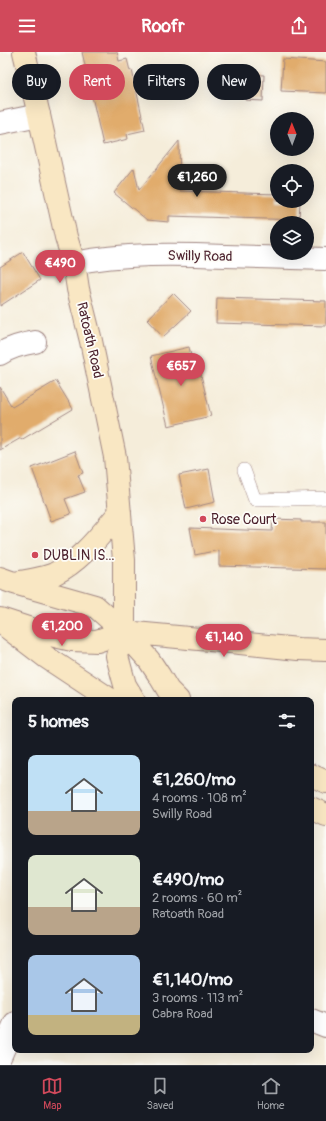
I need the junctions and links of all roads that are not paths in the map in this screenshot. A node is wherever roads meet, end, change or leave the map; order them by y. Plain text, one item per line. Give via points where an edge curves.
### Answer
1 (24, 52) edge
2 (39, 115) junction
3 (0, 123) edge
4 (326, 259) edge
5 (74, 263) junction
6 (35, 342) dead end
7 (0, 354) edge
8 (244, 470) dead end
9 (326, 498) edge
10 (120, 512) junction
11 (7, 581) edge
12 (0, 619) edge
13 (0, 622) edge
14 (124, 632) junction
15 (326, 650) edge
16 (106, 697) edge
17 (132, 697) edge
18 (175, 697) edge
19 (314, 776) edge
20 (326, 782) edge
21 (314, 809) edge
22 (326, 815) edge
23 (314, 1021) edge
24 (326, 1026) edge
25 (12, 1030) edge
26 (0, 1057) edge

1 - 2 main road, Ratoath Road
2 - 3 street
2 - 5 main road, Ratoath Road
4 - 5 street, Swilly Road via 141,255 99,258
5 - 10 main road, Ratoath Road via 115,457
6 - 7 street via 20,344
8 - 9 lane via 255,500
10 - 11 main road via 77,559 54,574
10 - 14 main road, Ratoath Road
11 - 14 main road via 95,606
12 - 14 main road via 72,640 97,641
13 - 16 main road via 46,657
14 - 15 main road
14 - 17 main road, Ratoath Road via 117,656 125,685
14 - 18 main road via 149,660
19 - 20 main road
21 - 22 main road
23 - 24 street
25 - 26 street

